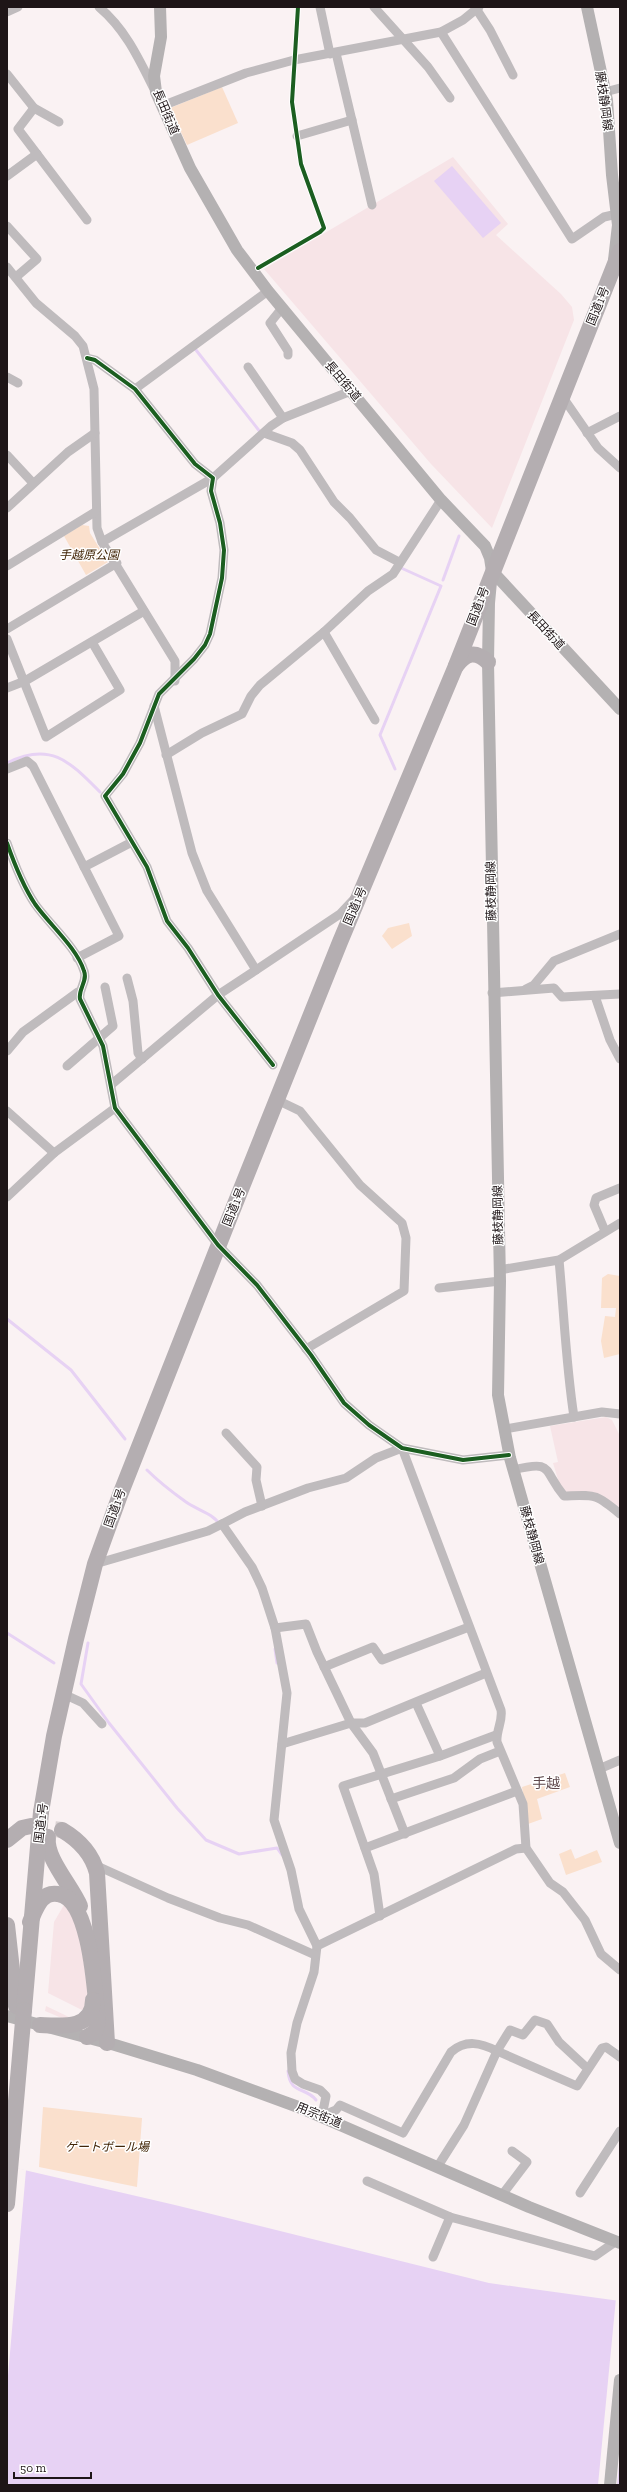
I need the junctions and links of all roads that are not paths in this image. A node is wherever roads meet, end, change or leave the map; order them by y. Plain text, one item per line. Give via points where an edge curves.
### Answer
1 (18, 7) edge
2 (99, 7) edge
3 (160, 7) edge
4 (320, 7) edge
5 (374, 7) edge
6 (587, 7) edge
7 (477, 8) edge
8 (7, 12) edge
9 (441, 32) junction
10 (403, 41) junction
11 (333, 53) junction
12 (7, 74) edge
13 (513, 76) dead end
14 (620, 88) edge
15 (156, 92) junction
16 (605, 92) junction
17 (450, 98) dead end
18 (162, 106) junction
19 (34, 108) junction
20 (352, 120) junction
21 (59, 122) dead end
22 (296, 136) dead end
23 (37, 154) junction
24 (612, 175) junction
25 (7, 176) edge
26 (620, 191) edge
27 (372, 205) dead end
28 (617, 214) junction
29 (87, 220) dead end
30 (7, 226) edge
31 (620, 251) edge
32 (7, 267) edge
33 (613, 267) junction
34 (16, 277) junction
35 (268, 292) junction
36 (282, 308) junction
37 (288, 355) dead end
38 (87, 358) junction
39 (248, 367) dead end
40 (7, 377) edge
41 (18, 383) dead end
42 (135, 389) junction
43 (351, 391) junction
44 (562, 396) junction
45 (620, 416) edge
46 (284, 418) junction
47 (95, 433) junction
48 (264, 433) junction
49 (587, 433) junction
50 (7, 455) edge
51 (620, 468) edge
52 (213, 478) junction
53 (33, 483) junction
54 (441, 500) junction
55 (7, 508) edge
56 (95, 512) junction
57 (102, 542) junction
58 (399, 562) junction
59 (117, 563) junction
60 (7, 566) edge
61 (492, 571) junction
62 (144, 611) junction
63 (7, 629) edge
64 (324, 632) junction
65 (7, 640) edge
66 (92, 642) junction
67 (488, 662) junction
68 (454, 668) junction
69 (25, 680) junction
70 (175, 681) junction
71 (7, 688) edge
72 (154, 706) junction
73 (620, 709) edge
74 (375, 720) dead end
75 (166, 755) junction
76 (7, 769) edge
77 (132, 842) junction
78 (7, 843) edge
79 (84, 866) junction
80 (362, 890) junction
81 (620, 934) edge
82 (77, 958) junction
83 (256, 970) junction
84 (127, 978) dead end
85 (105, 987) dead end
86 (526, 989) junction
87 (78, 992) junction
88 (492, 993) junction
89 (620, 994) edge
90 (218, 995) junction
91 (595, 996) junction
92 (99, 1036) junction
93 (7, 1052) edge
94 (142, 1059) junction
95 (620, 1059) edge
96 (273, 1065) dead end
97 (67, 1066) dead end
98 (112, 1084) junction
99 (276, 1100) junction
100 (114, 1108) junction
101 (7, 1112) edge
102 (54, 1153) junction
103 (620, 1188) edge
104 (7, 1197) edge
105 (620, 1223) edge
106 (605, 1232) junction
107 (218, 1245) junction
108 (559, 1260) junction
109 (499, 1275) junction
110 (439, 1288) dead end
111 (306, 1348) junction
112 (620, 1414) edge
113 (574, 1417) junction
114 (505, 1429) junction
115 (226, 1433) dead end
116 (402, 1448) junction
117 (509, 1455) junction
118 (513, 1470) junction
119 (262, 1506) junction
120 (620, 1514) edge
121 (222, 1524) junction
122 (95, 1564) junction
123 (469, 1627) junction
124 (275, 1628) junction
125 (76, 1639) junction
126 (324, 1667) junction
127 (486, 1673) junction
128 (70, 1697) junction
129 (416, 1703) junction
130 (351, 1723) junction
131 (102, 1724) dead end
132 (496, 1735) junction
133 (282, 1744) junction
134 (500, 1751) junction
135 (440, 1756) junction
136 (620, 1760) edge
137 (598, 1769) junction
138 (381, 1775) junction
139 (517, 1792) junction
140 (391, 1799) junction
141 (46, 1814) junction
142 (45, 1832) junction
143 (405, 1834) junction
144 (7, 1840) edge
145 (620, 1843) edge
146 (365, 1848) junction
147 (526, 1848) junction
148 (95, 1865) junction
149 (380, 1916) junction
150 (30, 1922) junction
151 (7, 1925) edge
152 (86, 1937) junction
153 (317, 1946) junction
154 (315, 1955) junction
155 (620, 1970) edge
156 (93, 1988) junction
157 (16, 2011) edge
158 (40, 2025) junction
159 (87, 2037) junction
160 (107, 2043) junction
161 (497, 2051) junction
162 (620, 2057) edge
163 (588, 2069) junction
164 (322, 2116) junction
165 (620, 2131) edge
166 (512, 2151) dead end
167 (438, 2166) junction
168 (367, 2181) dead end
169 (580, 2192) dead end
170 (502, 2195) junction
171 (7, 2204) edge
172 (450, 2217) junction
173 (617, 2243) edge
174 (433, 2257) dead end
175 (620, 2380) edge
176 (610, 2485) edge

1 - 8 street
2 - 15 street via 112,17 126,35
3 - 15 main road, 長田街道 via 161,37 154,76
4 - 11 street
5 - 10 street
6 - 16 main road, 藤枝静岡線
7 - 9 street
7 - 13 street
9 - 10 street
9 - 28 street via 572,239 604,217
10 - 11 street
10 - 17 street via 428,67
11 - 18 street via 246,73
11 - 20 street
12 - 19 street
14 - 16 street
15 - 18 main road, 長田街道
16 - 24 main road, 藤枝静岡線
18 - 35 main road, 長田街道 via 190,168 213,210 237,250
19 - 21 street
19 - 23 street via 18,129
20 - 22 street
20 - 27 street
23 - 25 street
23 - 29 street
24 - 26 main road
24 - 28 main road, 藤枝静岡線
28 - 33 main road, 藤枝静岡線
30 - 34 street via 37,259
31 - 33 highway, 国道1号
32 - 34 street
33 - 44 highway, 国道1号
34 - 38 street via 44,312 75,336 83,346
35 - 36 main road, 長田街道
35 - 42 street
36 - 37 street via 270,323
36 - 43 main road, 長田街道
38 - 42 street via 95,360
38 - 47 street via 94,389
39 - 46 street
40 - 41 street
42 - 52 street via 196,464
43 - 46 street
43 - 54 main road, 長田街道
44 - 49 street
44 - 61 highway, 国道1号
45 - 49 street
46 - 48 street
47 - 53 street via 68,452
47 - 56 street
48 - 52 street
48 - 58 street via 292,443 300,450 334,502 376,550
49 - 51 street via 598,448
50 - 53 street
52 - 57 street
52 - 70 street via 211,491 224,550 216,611 205,645
53 - 55 street
54 - 58 street
54 - 61 main road, 長田街道 via 484,546 490,558
56 - 57 street
56 - 60 street
57 - 59 street
58 - 64 street via 393,574 368,591
59 - 62 street
59 - 63 street
61 - 67 main road, 藤枝静岡線
61 - 68 highway, 国道1号
61 - 73 main road, 長田街道
62 - 66 street
62 - 70 street via 175,661
64 - 74 street
64 - 75 street via 260,685 242,714 202,733
65 - 69 street
66 - 69 street
66 - 69 street via 120,690 46,737
67 - 68 highway via 481,656 471,654 465,656
67 - 88 main road, 藤枝静岡線
68 - 80 highway, 国道1号
69 - 71 street
70 - 72 street via 160,694
72 - 75 street
72 - 77 street via 140,743 123,774 105,796
75 - 83 street via 192,853 207,891
76 - 79 street via 22,762 30,762
77 - 79 street
77 - 90 street via 149,872 167,921
78 - 82 street via 35,904
79 - 82 street via 119,936
80 - 83 street via 340,914
80 - 99 highway, 国道1号
81 - 86 street via 554,962 534,985
82 - 87 street via 86,976
83 - 90 street
84 - 94 street via 133,1001 138,1053
85 - 92 street via 113,1026
86 - 88 street
86 - 91 street via 554,988 562,997
87 - 92 street
87 - 93 street via 23,1032
88 - 109 main road, 藤枝静岡線
89 - 91 street
90 - 94 street
90 - 96 street
91 - 95 street via 610,1040
92 - 97 street
92 - 98 street
94 - 98 street
98 - 100 street
99 - 107 highway, 国道1号
99 - 111 street via 300,1111 360,1185 402,1223 406,1238 404,1291
100 - 102 street
100 - 107 street
101 - 102 street
102 - 104 street
103 - 106 street via 596,1198 594,1205
105 - 106 street
106 - 108 street
107 - 111 street via 257,1285
107 - 122 highway, 国道1号
108 - 109 street
108 - 113 street via 568,1380
109 - 110 street
109 - 114 main road, 藤枝静岡線 via 498,1395
111 - 116 street via 349,1408
112 - 113 street via 602,1412
113 - 114 street
114 - 117 main road, 藤枝静岡線
115 - 119 street via 257,1467 256,1480
116 - 117 street via 464,1460
116 - 119 street via 376,1458 346,1478 308,1488
116 - 123 street
117 - 118 main road, 藤枝静岡線
118 - 120 street via 536,1464 544,1466 564,1496 596,1496
118 - 137 main road, 藤枝静岡線
119 - 121 street
121 - 122 street via 208,1531
121 - 124 street via 258,1577
122 - 125 highway, 国道1号
123 - 126 street via 382,1660 374,1647
123 - 127 street
124 - 126 street via 306,1624
124 - 133 street via 287,1693
125 - 128 highway
125 - 141 highway, 国道1号 via 56,1730
126 - 130 street
127 - 129 street
127 - 132 street via 502,1716
128 - 131 street via 83,1703
128 - 141 highway
129 - 130 street via 365,1723
129 - 135 street
130 - 133 street
130 - 138 street via 373,1753
132 - 134 street
132 - 135 street
133 - 153 street via 274,1820 291,1870 299,1910
134 - 139 street
134 - 140 street via 480,1759 454,1778
135 - 138 street
136 - 137 street
137 - 145 main road, 藤枝静岡線
138 - 140 street
138 - 146 street via 343,1786
139 - 143 street
139 - 147 street via 523,1804
140 - 143 street
141 - 142 highway, 国道1号, bridge
142 - 144 highway via 22,1828
142 - 148 highway via 80,1842
142 - 150 highway, 国道1号
142 - 152 highway via 51,1855 81,1907
143 - 146 street
146 - 149 street via 374,1874
147 - 149 street via 516,1849
147 - 155 street via 550,1883 563,1892 585,1920 601,1954
148 - 154 street via 168,1898 220,1918 248,1925
148 - 160 highway via 99,1890
149 - 153 street
150 - 152 highway via 40,1901 47,1895 61,1894 79,1911
150 - 157 highway, 国道1号
151 - 157 highway
152 - 156 highway
153 - 154 street
154 - 164 street via 314,1972 297,2023 291,2053 292,2071 299,2081 320,2090 326,2096
156 - 158 highway via 92,2010 85,2020 70,2026
156 - 159 highway via 98,2022 95,2032
157 - 158 main road, 用宗街道
157 - 171 highway, 国道1号, bridge via 20,2053
158 - 159 main road, 用宗街道
159 - 160 main road, 用宗街道
160 - 164 main road, 用宗街道 via 197,2070
161 - 163 street via 577,2086
161 - 163 street via 510,2030 523,2034 535,2020 547,2024 559,2042
161 - 164 street via 478,2043 454,2049 443,2062 403,2133 340,2105 336,2110
161 - 167 street via 464,2125
162 - 163 street via 606,2047 602,2048
164 - 167 main road, 用宗街道
165 - 169 street
166 - 170 street via 527,2162
167 - 170 main road, 用宗街道
168 - 172 street
170 - 173 main road, 用宗街道
172 - 173 street via 595,2256
172 - 174 street
175 - 176 main road

